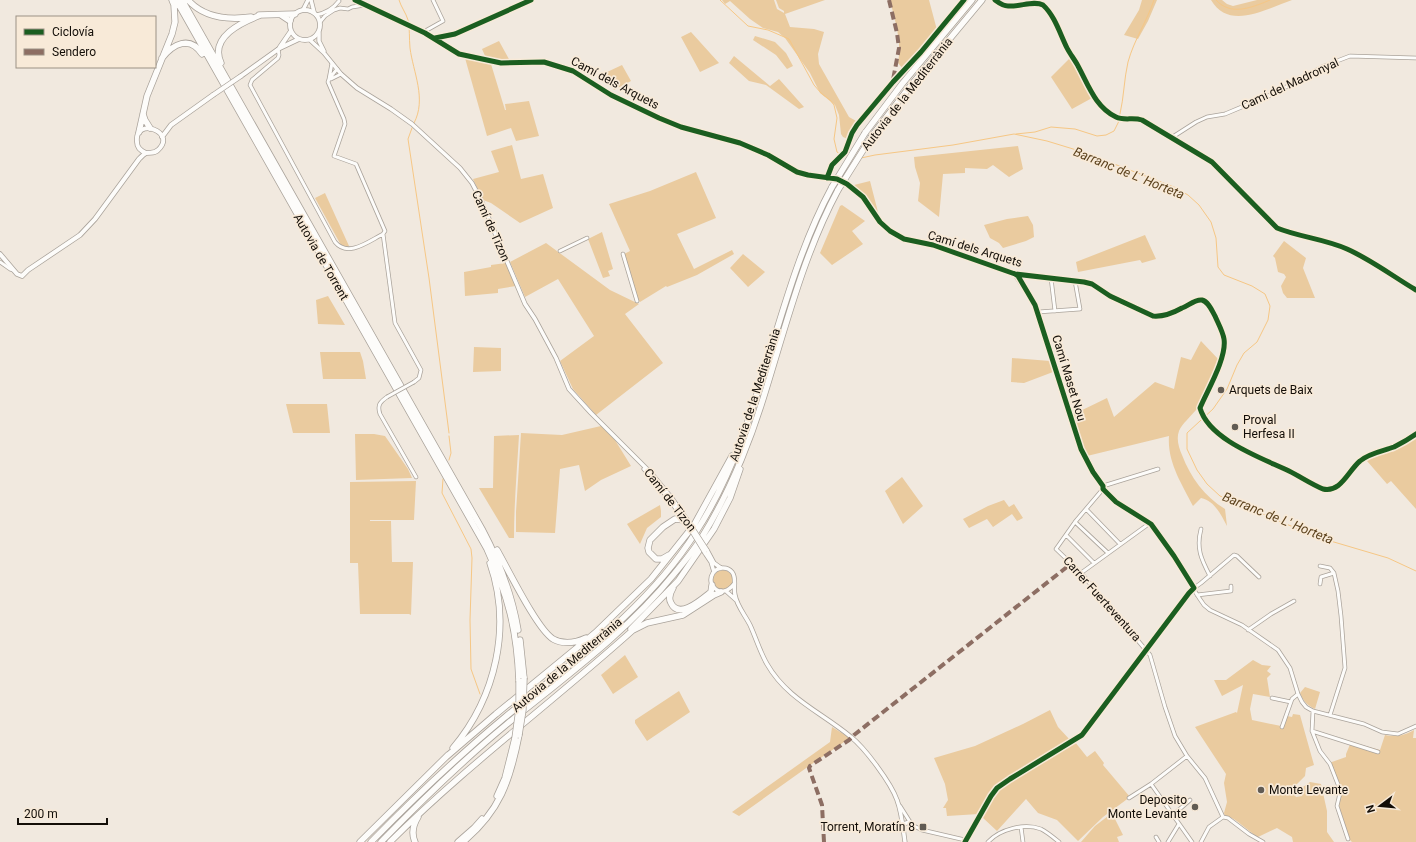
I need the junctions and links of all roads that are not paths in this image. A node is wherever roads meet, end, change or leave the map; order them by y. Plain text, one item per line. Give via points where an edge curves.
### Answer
1 (172, 0) edge
2 (176, 0) edge
3 (182, 0) edge
4 (188, 0) edge
5 (308, 0) edge
6 (311, 0) edge
7 (354, 0) edge
8 (433, 0) edge
9 (531, 0) edge
10 (972, 0) edge
11 (982, 0) edge
12 (995, 0) edge
13 (339, 1) edge
14 (366, 5) junction
15 (352, 7) junction
16 (345, 9) junction
17 (303, 10) junction
18 (315, 13) junction
19 (295, 14) junction
20 (261, 15) junction
21 (280, 15) junction
22 (290, 21) junction
23 (320, 22) junction
24 (291, 31) junction
25 (318, 33) junction
26 (425, 33) junction
27 (435, 38) junction
28 (299, 39) junction
29 (310, 40) junction
30 (279, 48) junction
31 (324, 52) junction
32 (162, 58) junction
33 (1416, 58) edge
34 (332, 63) junction
35 (337, 69) junction
36 (341, 74) junction
37 (328, 82) junction
38 (143, 112) junction
39 (171, 126) junction
40 (153, 128) junction
41 (139, 132) junction
42 (259, 134) junction
43 (162, 137) junction
44 (1171, 138) junction
45 (139, 149) junction
46 (146, 153) junction
47 (139, 159) junction
48 (287, 197) junction
49 (383, 234) junction
50 (587, 238) dead end
51 (560, 251) dead end
52 (0, 254) edge
53 (623, 254) dead end
54 (0, 262) edge
55 (13, 270) junction
56 (1015, 274) junction
57 (1051, 278) junction
58 (1075, 281) junction
59 (1416, 290) edge
60 (637, 301) dead end
61 (1055, 311) junction
62 (1038, 312) junction
63 (1416, 434) edge
64 (751, 435) junction
65 (614, 436) junction
66 (738, 449) junction
67 (1158, 469) dead end
68 (416, 477) dead end
69 (457, 483) junction
70 (1103, 488) junction
71 (1086, 509) junction
72 (467, 514) junction
73 (1075, 522) junction
74 (687, 523) junction
75 (1150, 523) junction
76 (1201, 528) dead end
77 (1066, 535) junction
78 (1120, 544) junction
79 (676, 550) junction
80 (706, 552) junction
81 (1108, 553) junction
82 (1094, 563) junction
83 (1320, 566) dead end
84 (721, 568) junction
85 (714, 572) junction
86 (1081, 573) junction
87 (1334, 573) junction
88 (1210, 576) junction
89 (1259, 577) dead end
90 (678, 581) junction
91 (734, 584) junction
92 (1320, 584) dead end
93 (712, 585) junction
94 (1231, 586) dead end
95 (1194, 588) junction
96 (724, 592) junction
97 (1197, 595) junction
98 (736, 600) junction
99 (1294, 601) dead end
100 (597, 630) junction
101 (1248, 630) junction
102 (1146, 649) junction
103 (610, 650) junction
104 (521, 679) junction
105 (1298, 694) junction
106 (1272, 698) dead end
107 (1291, 702) junction
108 (1314, 711) junction
109 (1330, 715) junction
110 (1416, 726) edge
111 (1282, 727) dead end
112 (1312, 731) junction
113 (517, 736) junction
114 (1378, 752) dead end
115 (1187, 756) junction
116 (446, 757) junction
117 (1150, 784) junction
118 (1129, 798) dead end
119 (1190, 800) dead end
120 (898, 801) junction
121 (431, 803) junction
122 (1173, 815) junction
123 (1223, 817) junction
124 (910, 822) junction
125 (1179, 824) junction
126 (1022, 827) junction
127 (903, 834) junction
128 (1156, 837) dead end
129 (1348, 839) dead end
130 (965, 841) edge
131 (360, 842) edge
132 (371, 842) edge
133 (381, 842) edge
134 (390, 842) edge
135 (415, 842) edge
136 (458, 842) edge
137 (463, 842) edge
138 (905, 842) edge
139 (988, 842) edge
140 (1023, 842) edge
141 (1059, 842) edge
142 (1159, 842) edge
143 (1168, 842) edge
144 (1192, 842) edge
145 (1201, 842) edge
146 (1263, 842) edge

1 - 32 highway via 175,22
2 - 48 highway, Autovia de Torrent
3 - 42 highway, Autovia de Torrent
4 - 20 highway via 192,5 211,15 227,18
5 - 17 street
6 - 18 street
7 - 14 street, Camí dels Arquets
7 - 15 street
8 - 26 street via 442,21
9 - 27 street via 455,34
10 - 66 highway, Autovia de la Mediterrània, bridge via 865,133 832,186 795,273
11 - 64 highway, Autovia de la Mediterrània, bridge via 872,136 838,190 802,275
12 - 44 street via 1008,6 1033,1 1040,3 1048,10 1094,97 1116,117 1137,118
13 - 16 street via 340,6
13 - 18 street via 326,12
14 - 15 street
14 - 26 street, Camí dels Arquets
15 - 16 street
16 - 23 street via 334,10
17 - 18 main road
17 - 19 main road
18 - 23 main road
19 - 21 highway
19 - 22 main road
20 - 21 highway
20 - 42 highway via 245,21 230,31 221,41 218,50 224,69
21 - 22 highway
22 - 24 main road
23 - 25 main road
24 - 28 main road
24 - 30 main road
25 - 29 main road
25 - 31 street, Camí de Tizon
26 - 27 street, Camí dels Arquets
27 - 56 street, Camí dels Arquets via 459,54 492,62 539,61 564,67 628,104 681,127 746,145 808,176 847,184 864,198 880,222 898,236 912,242 933,245
28 - 29 main road
28 - 30 main road
29 - 31 street, Camí de Tizon
30 - 39 main road, bridge
30 - 49 street via 276,61 252,80 250,85 335,242 341,248 351,249
31 - 34 street, Camí de Tizon
32 - 38 highway
32 - 48 highway via 180,43 199,48
33 - 44 street, Camí del Madronyal via 1350,56 1324,66 1275,93 1225,114 1196,122
34 - 35 street, Camí de Tizon
34 - 37 street
35 - 36 street, Camí de Tizon
35 - 37 street
36 - 37 street
36 - 65 street, Camí de Tizon via 357,88 412,124 472,182 525,304 556,358 569,390
37 - 49 street via 345,124 334,156 353,162 358,167 385,231
38 - 40 highway via 145,120
38 - 41 highway
39 - 40 main road
39 - 43 main road
40 - 41 main road
40 - 43 main road
41 - 45 main road via 136,140
42 - 69 highway, Autovia de Torrent
43 - 46 main road via 159,150 151,154
44 - 59 street via 1218,167 1277,228 1348,250
45 - 46 main road
45 - 47 main road
46 - 47 main road
47 - 55 main road via 95,219 80,235 22,276
48 - 72 highway, Autovia de Torrent
49 - 68 street, bridge via 395,323 421,370 419,378 381,401 378,406 380,414
50 - 51 street
52 - 55 main road
53 - 60 street
54 - 55 street
56 - 57 street, Camí dels Arquets
56 - 62 street, Camí Maset Nou
57 - 58 street, Camí dels Arquets
57 - 61 street
58 - 61 street via 1080,309
58 - 63 street, Camí dels Arquets via 1092,284 1110,296 1153,316 1167,315 1195,301 1202,300 1208,303 1220,327 1224,346 1215,377 1200,408 1205,417 1217,431 1238,447 1326,490 1339,486 1365,458 1401,444
61 - 62 street
62 - 70 street, Camí Maset Nou via 1081,449
64 - 90 highway via 751,442 726,508
64 - 133 highway, Autovia de la Mediterrània via 728,488 701,538 665,586 601,648 467,758
65 - 74 street, Camí de Tizon
65 - 74 street, Camí de Tizon via 651,473 671,497
66 - 79 highway via 733,453 700,515
66 - 132 highway, Autovia de la Mediterrània via 727,477 696,532 658,582 594,643 463,752
67 - 70 street
69 - 100 highway via 548,636 558,641 575,642
69 - 104 highway via 493,549 505,577 514,606 519,636
70 - 71 street
70 - 75 street, Camí Maset Nou via 1116,502
71 - 73 street
71 - 78 street
72 - 104 highway via 488,549 505,594 516,641
72 - 116 highway via 486,552 495,579 499,608 499,642 490,686 481,706 470,726
73 - 77 street
73 - 81 street
74 - 79 highway via 678,519 672,520 654,535 648,544 648,552 656,559 662,559
74 - 80 street, Camí de Tizon, bridge
75 - 78 street
75 - 95 street
76 - 88 street via 1201,558
77 - 82 street
77 - 86 street, Carrer Fuerteventura via 1056,549
78 - 81 street
79 - 100 highway via 652,579
80 - 84 street, Camí de Tizon
80 - 85 street, Camí de Tizon
81 - 82 street
82 - 86 street
83 - 87 street via 1330,568
84 - 85 street
84 - 91 street via 731,571 735,577
85 - 93 street via 711,578
86 - 102 street, Carrer Fuerteventura
87 - 92 street via 1321,577
87 - 109 street via 1345,668
88 - 89 street via 1234,555
88 - 95 street
90 - 93 highway via 669,597 674,608 680,610 687,609 711,592
90 - 103 highway
91 - 96 street
91 - 98 street
93 - 96 street
94 - 97 street via 1231,591
95 - 97 street
95 - 102 street
96 - 98 street
96 - 103 highway via 714,595 683,615 647,623 633,630
97 - 101 street via 1210,610
98 - 120 street via 772,672 791,694 852,737 873,761
99 - 101 street
100 - 116 highway
101 - 105 street via 1284,657
102 - 115 street, Carrer Fuerteventura via 1170,723
102 - 130 street via 1082,735 997,788
103 - 121 highway
104 - 113 highway, bridge via 523,710
105 - 107 street
105 - 108 street via 1306,707
106 - 107 street
107 - 111 street
108 - 109 street
108 - 112 street
109 - 110 street via 1364,724 1382,732 1398,734
112 - 114 street
112 - 129 street via 1339,787 1337,806
113 - 136 highway via 499,793 474,828
113 - 137 highway via 509,779 502,794 491,813
115 - 117 street
115 - 123 street, Carrer Fuerteventura via 1205,778
116 - 131 highway
117 - 118 street
117 - 122 street
119 - 122 street
120 - 124 street
120 - 127 street
121 - 134 highway
121 - 135 highway via 414,822 412,832
122 - 125 street
123 - 145 street via 1209,827
123 - 146 street
124 - 127 street via 903,824
124 - 130 street via 922,830
125 - 143 street
125 - 144 street
126 - 139 street via 998,833
126 - 140 street
126 - 141 street via 1041,829
127 - 138 street
128 - 142 street

